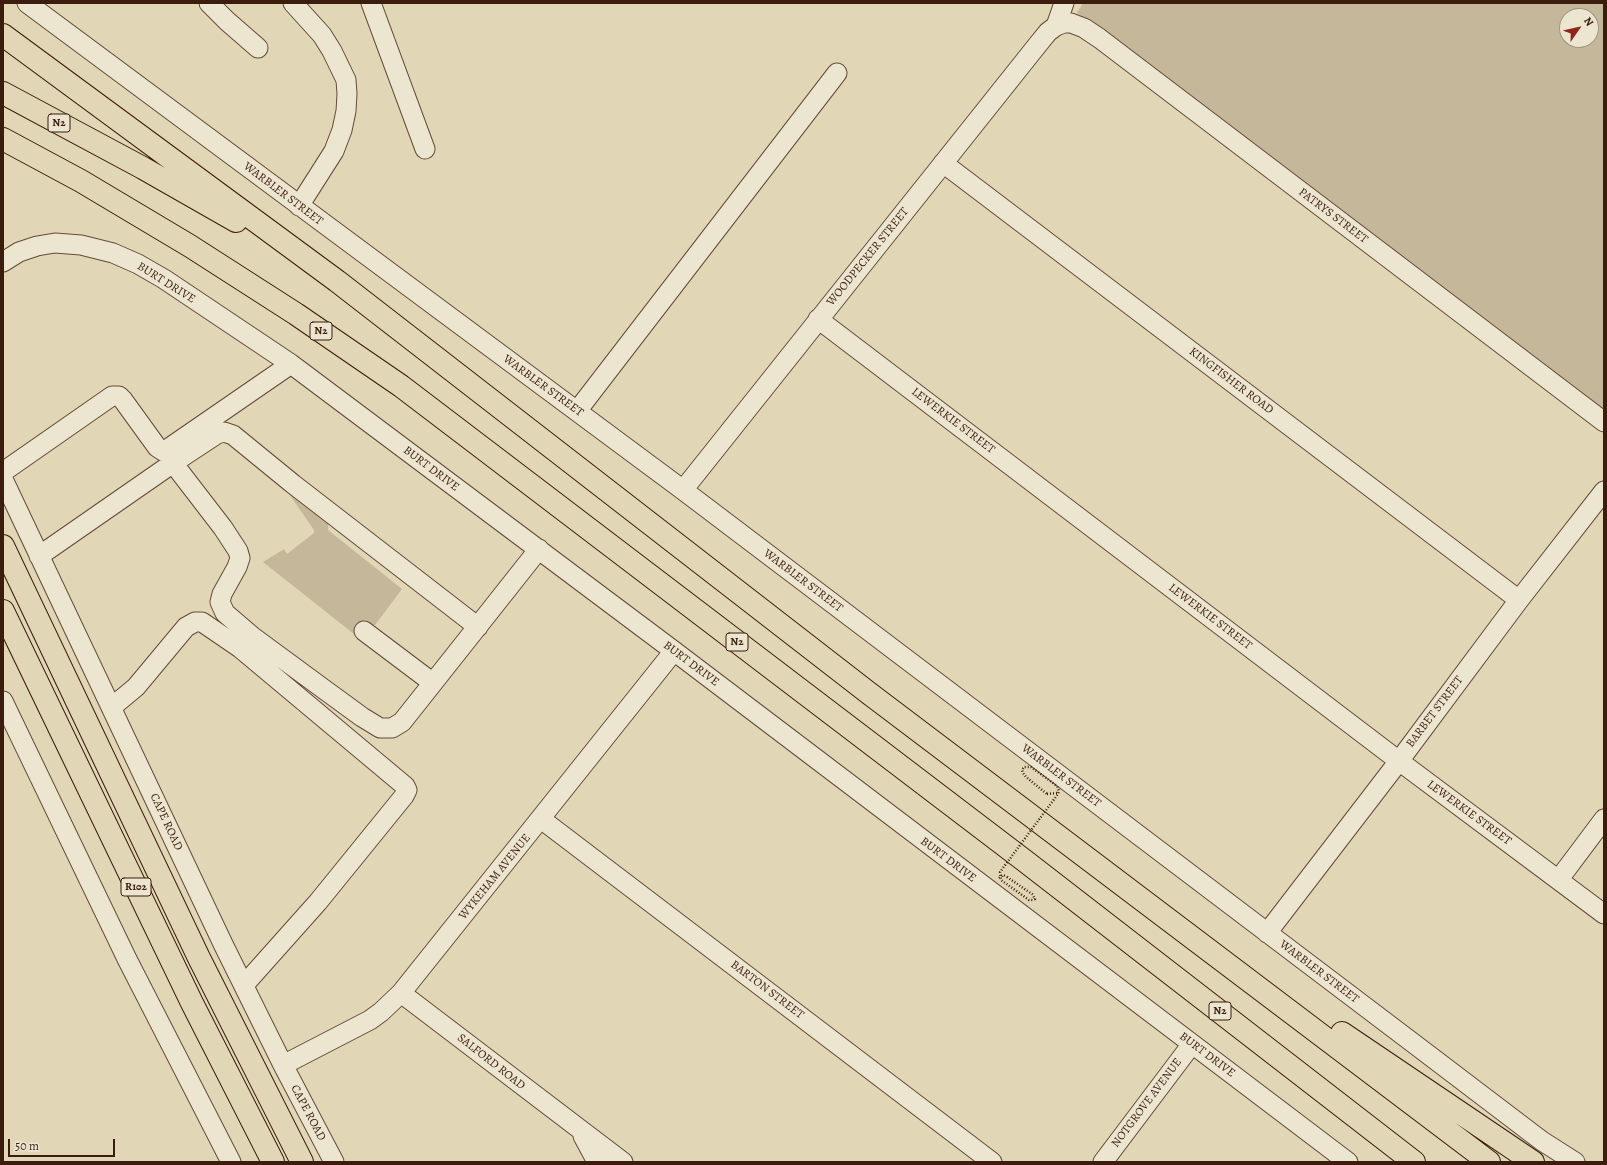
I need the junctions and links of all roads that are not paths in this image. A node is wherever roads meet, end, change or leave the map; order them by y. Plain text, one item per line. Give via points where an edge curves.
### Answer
1 (27, 3) edge
2 (209, 3) edge
3 (293, 3) edge
4 (371, 3) edge
5 (1064, 3) edge
6 (1056, 26) junction
7 (3, 35) edge
8 (258, 48) dead end
9 (837, 72) dead end
10 (3, 93) edge
11 (3, 139) edge
12 (425, 149) dead end
13 (3, 152) edge
14 (943, 163) junction
15 (299, 206) junction
16 (190, 246) junction
17 (3, 262) edge
18 (337, 281) junction
19 (818, 319) junction
20 (291, 364) junction
21 (577, 411) junction
22 (1604, 422) edge
23 (173, 463) junction
24 (3, 472) edge
25 (3, 479) edge
26 (683, 490) junction
27 (1604, 491) edge
28 (3, 546) edge
29 (539, 549) junction
30 (39, 556) junction
31 (1519, 600) junction
32 (3, 611) edge
33 (478, 627) junction
34 (364, 631) dead end
35 (674, 651) junction
36 (433, 683) junction
37 (3, 700) edge
38 (112, 707) junction
39 (1399, 761) junction
40 (542, 819) junction
41 (1604, 819) edge
42 (1559, 879) junction
43 (1604, 914) edge
44 (1181, 927) junction
45 (1267, 933) junction
46 (244, 985) junction
47 (402, 993) junction
48 (1192, 1044) junction
49 (283, 1065) junction
50 (258, 1077) junction
51 (235, 1089) junction
52 (581, 1131) junction
53 (230, 1162) edge
54 (273, 1162) edge
55 (302, 1162) edge
56 (334, 1162) edge
57 (597, 1162) edge
58 (623, 1162) edge
59 (992, 1162) edge
60 (1103, 1162) edge
61 (1348, 1162) edge
62 (1414, 1162) edge
63 (1489, 1162) edge
64 (1533, 1162) edge
65 (1575, 1162) edge

1 - 15 street, WARBLER STREET
2 - 8 street
3 - 15 street via 322,35 332,51 346,80 347,94 342,130 334,151
4 - 12 street
5 - 6 street
6 - 14 street, WOODPECKER STREET via 1048,32
6 - 22 street, PATRYS STREET via 1071,23 1099,38
7 - 18 main road
9 - 21 street
10 - 18 main road, N2 via 143,168
11 - 16 main road, N2 via 81,181
13 - 16 main road
14 - 19 street, WOODPECKER STREET
14 - 31 street, KINGFISHER ROAD
15 - 21 street, WARBLER STREET
16 - 62 main road, N2 via 401,386 1025,861
17 - 20 street, BURT DRIVE via 19,252 55,243 82,245 113,253 164,279
18 - 44 main road, N2 via 870,694
19 - 26 street, WOODPECKER STREET
19 - 39 street, LEWERKIE STREET
20 - 24 street via 163,451 157,447 123,400 119,396 112,396
20 - 29 street, BURT DRIVE
21 - 26 street, WARBLER STREET
23 - 30 street
23 - 33 street via 217,434 224,432 233,435
23 - 36 street via 238,550 240,558 237,568 220,602 225,613 253,637 380,728 392,728 402,722
25 - 30 street, CAPE ROAD
26 - 45 street, WARBLER STREET
27 - 31 street, BARBET STREET
28 - 50 main road, R102
29 - 33 street
29 - 35 street, BURT DRIVE
30 - 38 street, CAPE ROAD
31 - 39 street, BARBET STREET
32 - 51 main road, R102
33 - 36 street
34 - 36 street
35 - 40 street, WYKEHAM AVENUE
35 - 48 street, BURT DRIVE
37 - 53 street via 127,959
38 - 46 street, CAPE ROAD
38 - 46 street via 132,691 186,627 195,622 202,622 240,648 405,786 404,796 318,902
39 - 42 street, LEWERKIE STREET
39 - 45 street, BARBET STREET
40 - 47 street, WYKEHAM AVENUE
40 - 59 street, BARTON STREET
41 - 42 street
42 - 43 street, LEWERKIE STREET
44 - 63 main road, N2
44 - 64 main road
45 - 65 street, WARBLER STREET via 1542,1141
46 - 49 street, CAPE ROAD
47 - 49 street, WYKEHAM AVENUE via 370,1020
47 - 52 street, SALFORD ROAD
48 - 60 street, NOTGROVE AVENUE
48 - 61 street, BURT DRIVE
49 - 56 street, CAPE ROAD
50 - 51 main road
50 - 55 main road, R102
51 - 54 main road, R102
52 - 57 street, SALFORD ROAD
52 - 58 street, SALFORD ROAD

